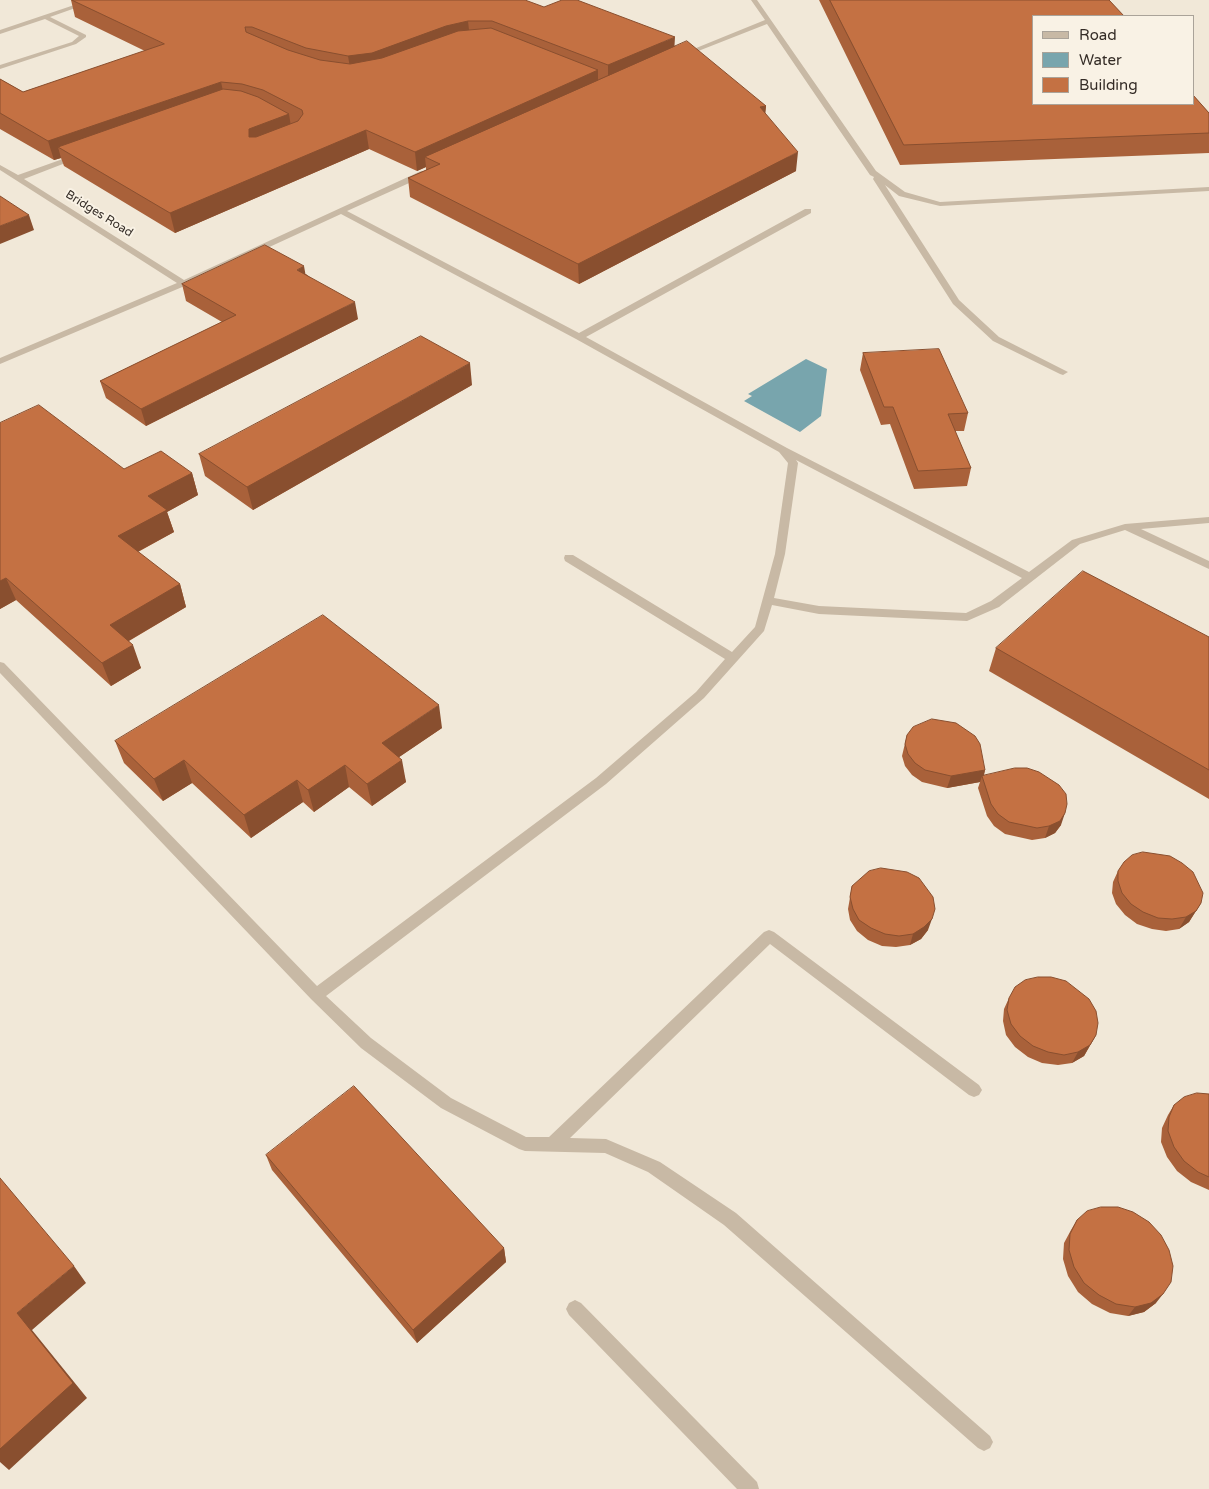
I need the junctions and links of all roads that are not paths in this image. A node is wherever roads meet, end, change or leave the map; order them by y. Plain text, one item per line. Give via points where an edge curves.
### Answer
1 (95, 0) edge
2 (754, 0) edge
3 (47, 18) junction
4 (769, 21) junction
5 (0, 32) edge
6 (672, 60) edge
7 (0, 67) edge
8 (83, 155) edge
9 (0, 167) edge
10 (431, 170) edge
11 (873, 173) junction
12 (18, 178) junction
13 (1209, 189) edge
14 (341, 211) junction
15 (808, 211) dead end
16 (184, 283) junction
17 (579, 336) junction
18 (0, 360) edge
19 (1063, 372) dead end
20 (783, 450) junction
21 (1209, 520) edge
22 (1125, 527) junction
23 (569, 558) dead end
24 (1209, 565) edge
25 (1030, 578) junction
26 (768, 600) junction
27 (733, 658) junction
28 (0, 666) edge
29 (316, 996) junction
30 (974, 1090) dead end
31 (552, 1145) junction
32 (575, 1309) dead end
33 (984, 1442) dead end
34 (750, 1489) edge

1 - 3 lane
2 - 4 lane
3 - 5 lane
3 - 7 lane via 84,36 74,43
4 - 6 lane
4 - 11 lane
8 - 12 lane
9 - 12 lane, Bridges Road
10 - 14 lane
11 - 13 lane via 902,194 940,204
11 - 19 lane via 956,302 996,339
12 - 16 lane, Bridges Road
14 - 16 lane
14 - 17 lane
15 - 17 lane
16 - 18 lane
17 - 20 lane
20 - 25 lane
20 - 26 lane via 792,463 780,554
21 - 22 lane
22 - 24 lane
22 - 25 lane via 1076,542
23 - 27 lane
25 - 26 lane via 995,604 967,617 818,610
26 - 27 lane via 760,628
27 - 29 lane via 700,695 601,780
28 - 29 lane
29 - 31 lane via 366,1043 446,1103 526,1144
30 - 31 lane via 769,936
31 - 33 lane via 606,1146 654,1167 730,1219
32 - 34 lane

